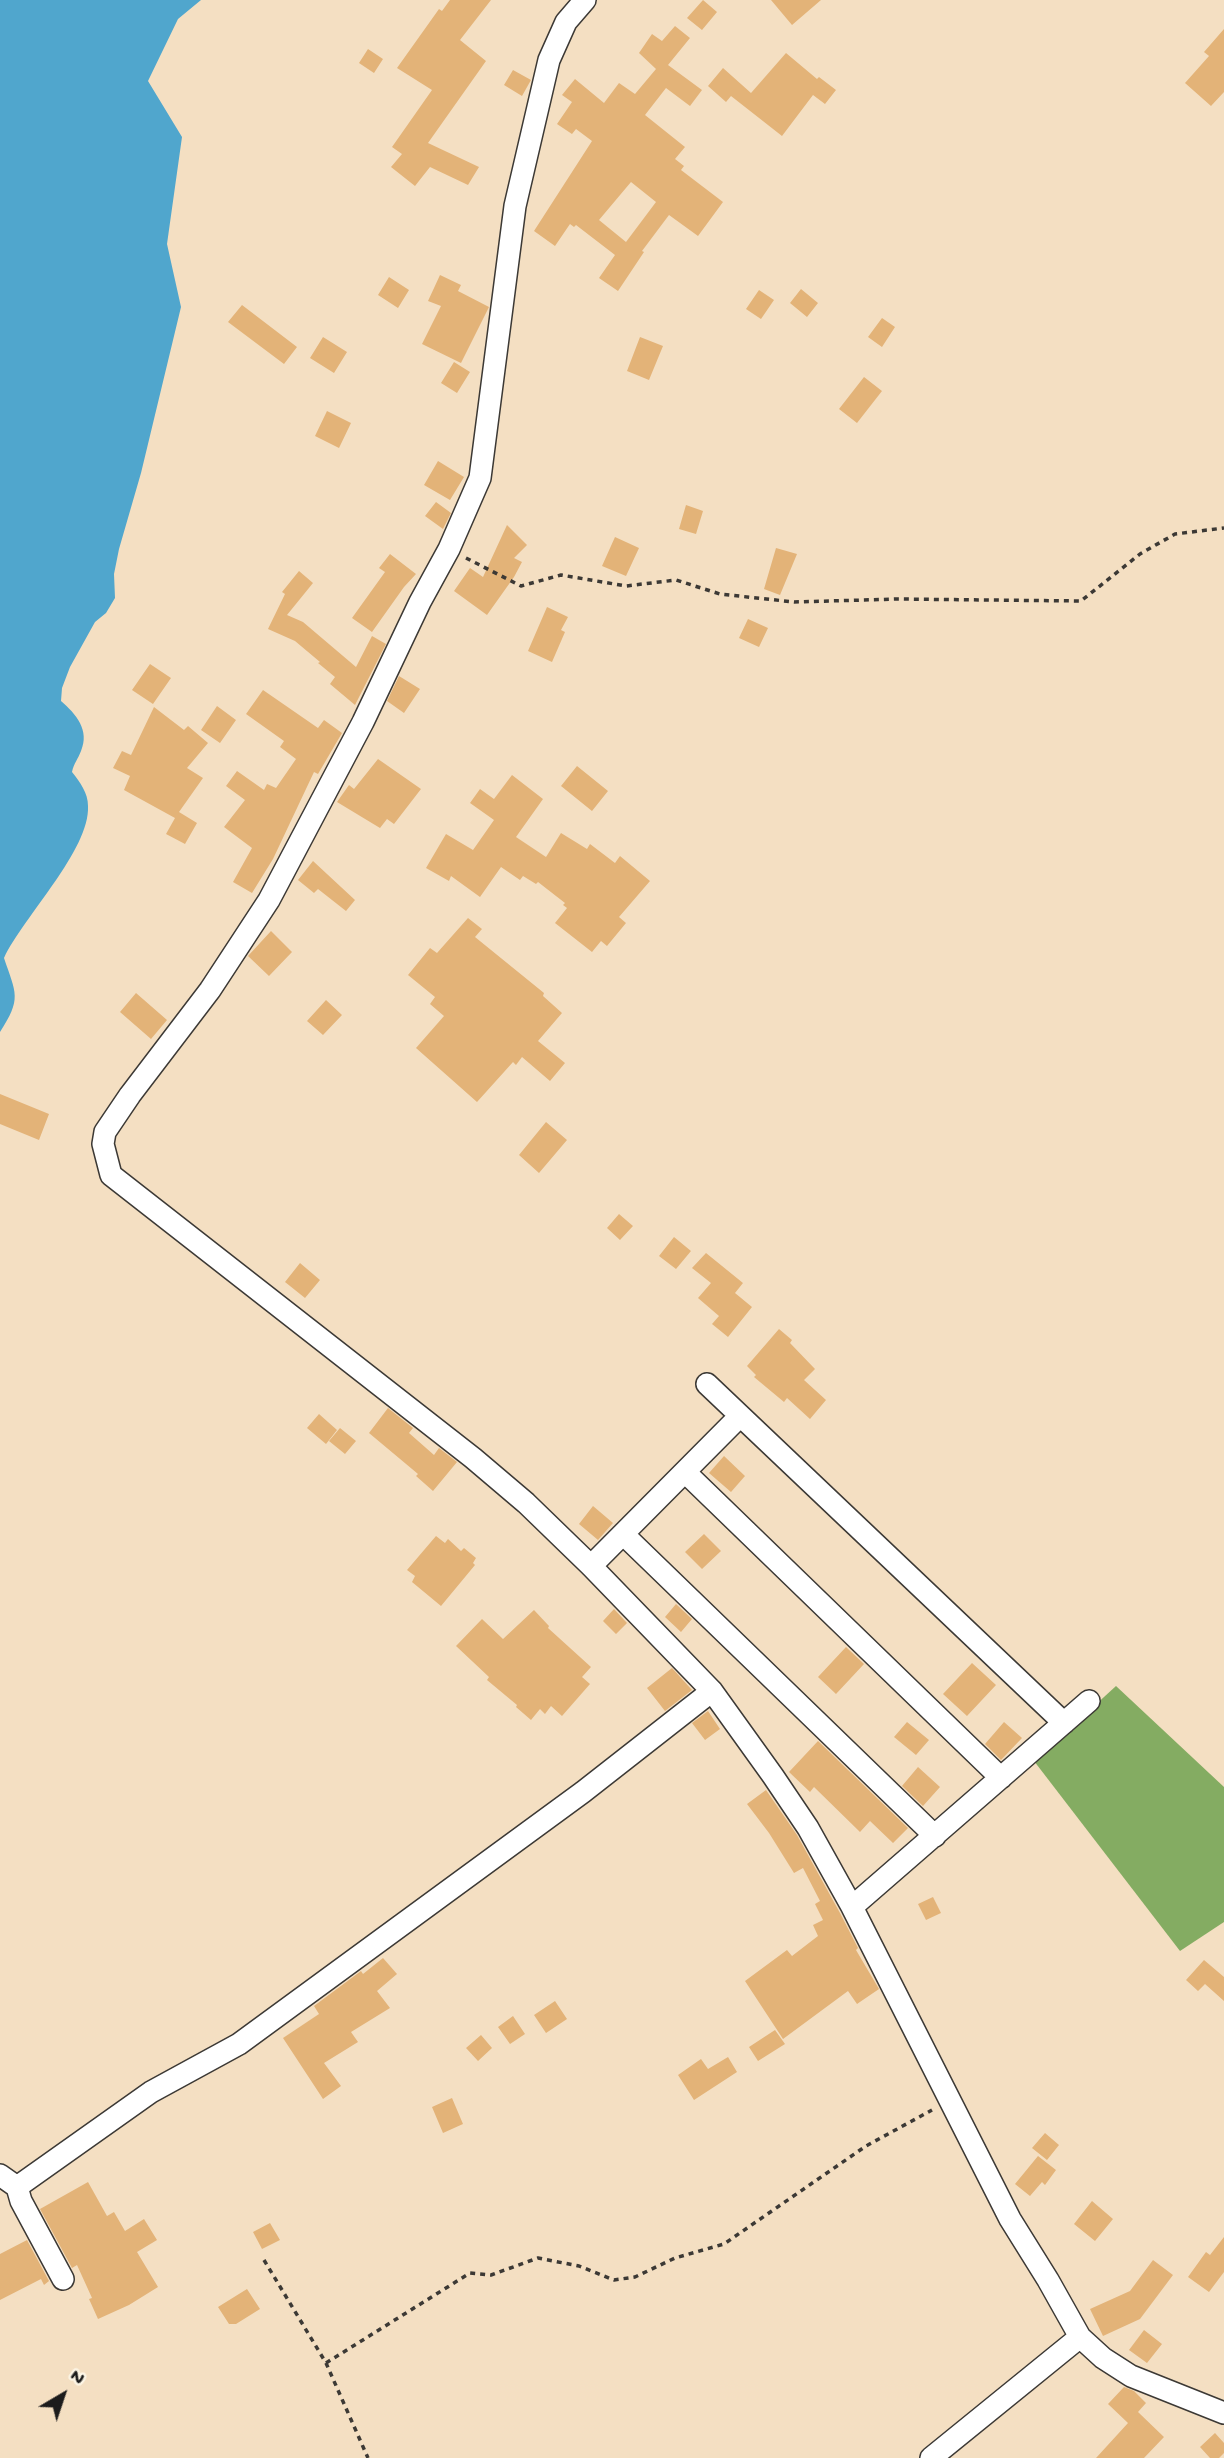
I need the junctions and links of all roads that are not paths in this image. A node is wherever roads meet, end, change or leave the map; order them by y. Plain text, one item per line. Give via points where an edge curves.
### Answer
1 (585, 0) edge
2 (707, 1384) dead end
3 (740, 1416) junction
4 (685, 1472) junction
5 (623, 1534) junction
6 (591, 1566) junction
7 (712, 1691) junction
8 (1089, 1701) dead end
9 (1064, 1723) junction
10 (1001, 1778) junction
11 (935, 1836) junction
12 (852, 1907) junction
13 (8, 2181) edge
14 (63, 2279) dead end
15 (1080, 2337) junction
16 (1224, 2413) edge
17 (931, 2458) edge

1 - 6 street via 566,23 549,60 515,206 480,478 363,722 269,900 211,990 130,1095 105,1132 103,1144 111,1175 473,1458
2 - 3 street
3 - 4 street
3 - 9 street
4 - 5 street
4 - 10 street
5 - 6 street
5 - 11 street
6 - 7 street
7 - 12 street via 808,1828
7 - 13 street via 583,1792 239,2044 151,2092
8 - 9 street
9 - 10 street
10 - 11 street
11 - 12 street
12 - 15 street via 1010,2219
13 - 14 street
15 - 16 street via 1130,2376
15 - 17 street

